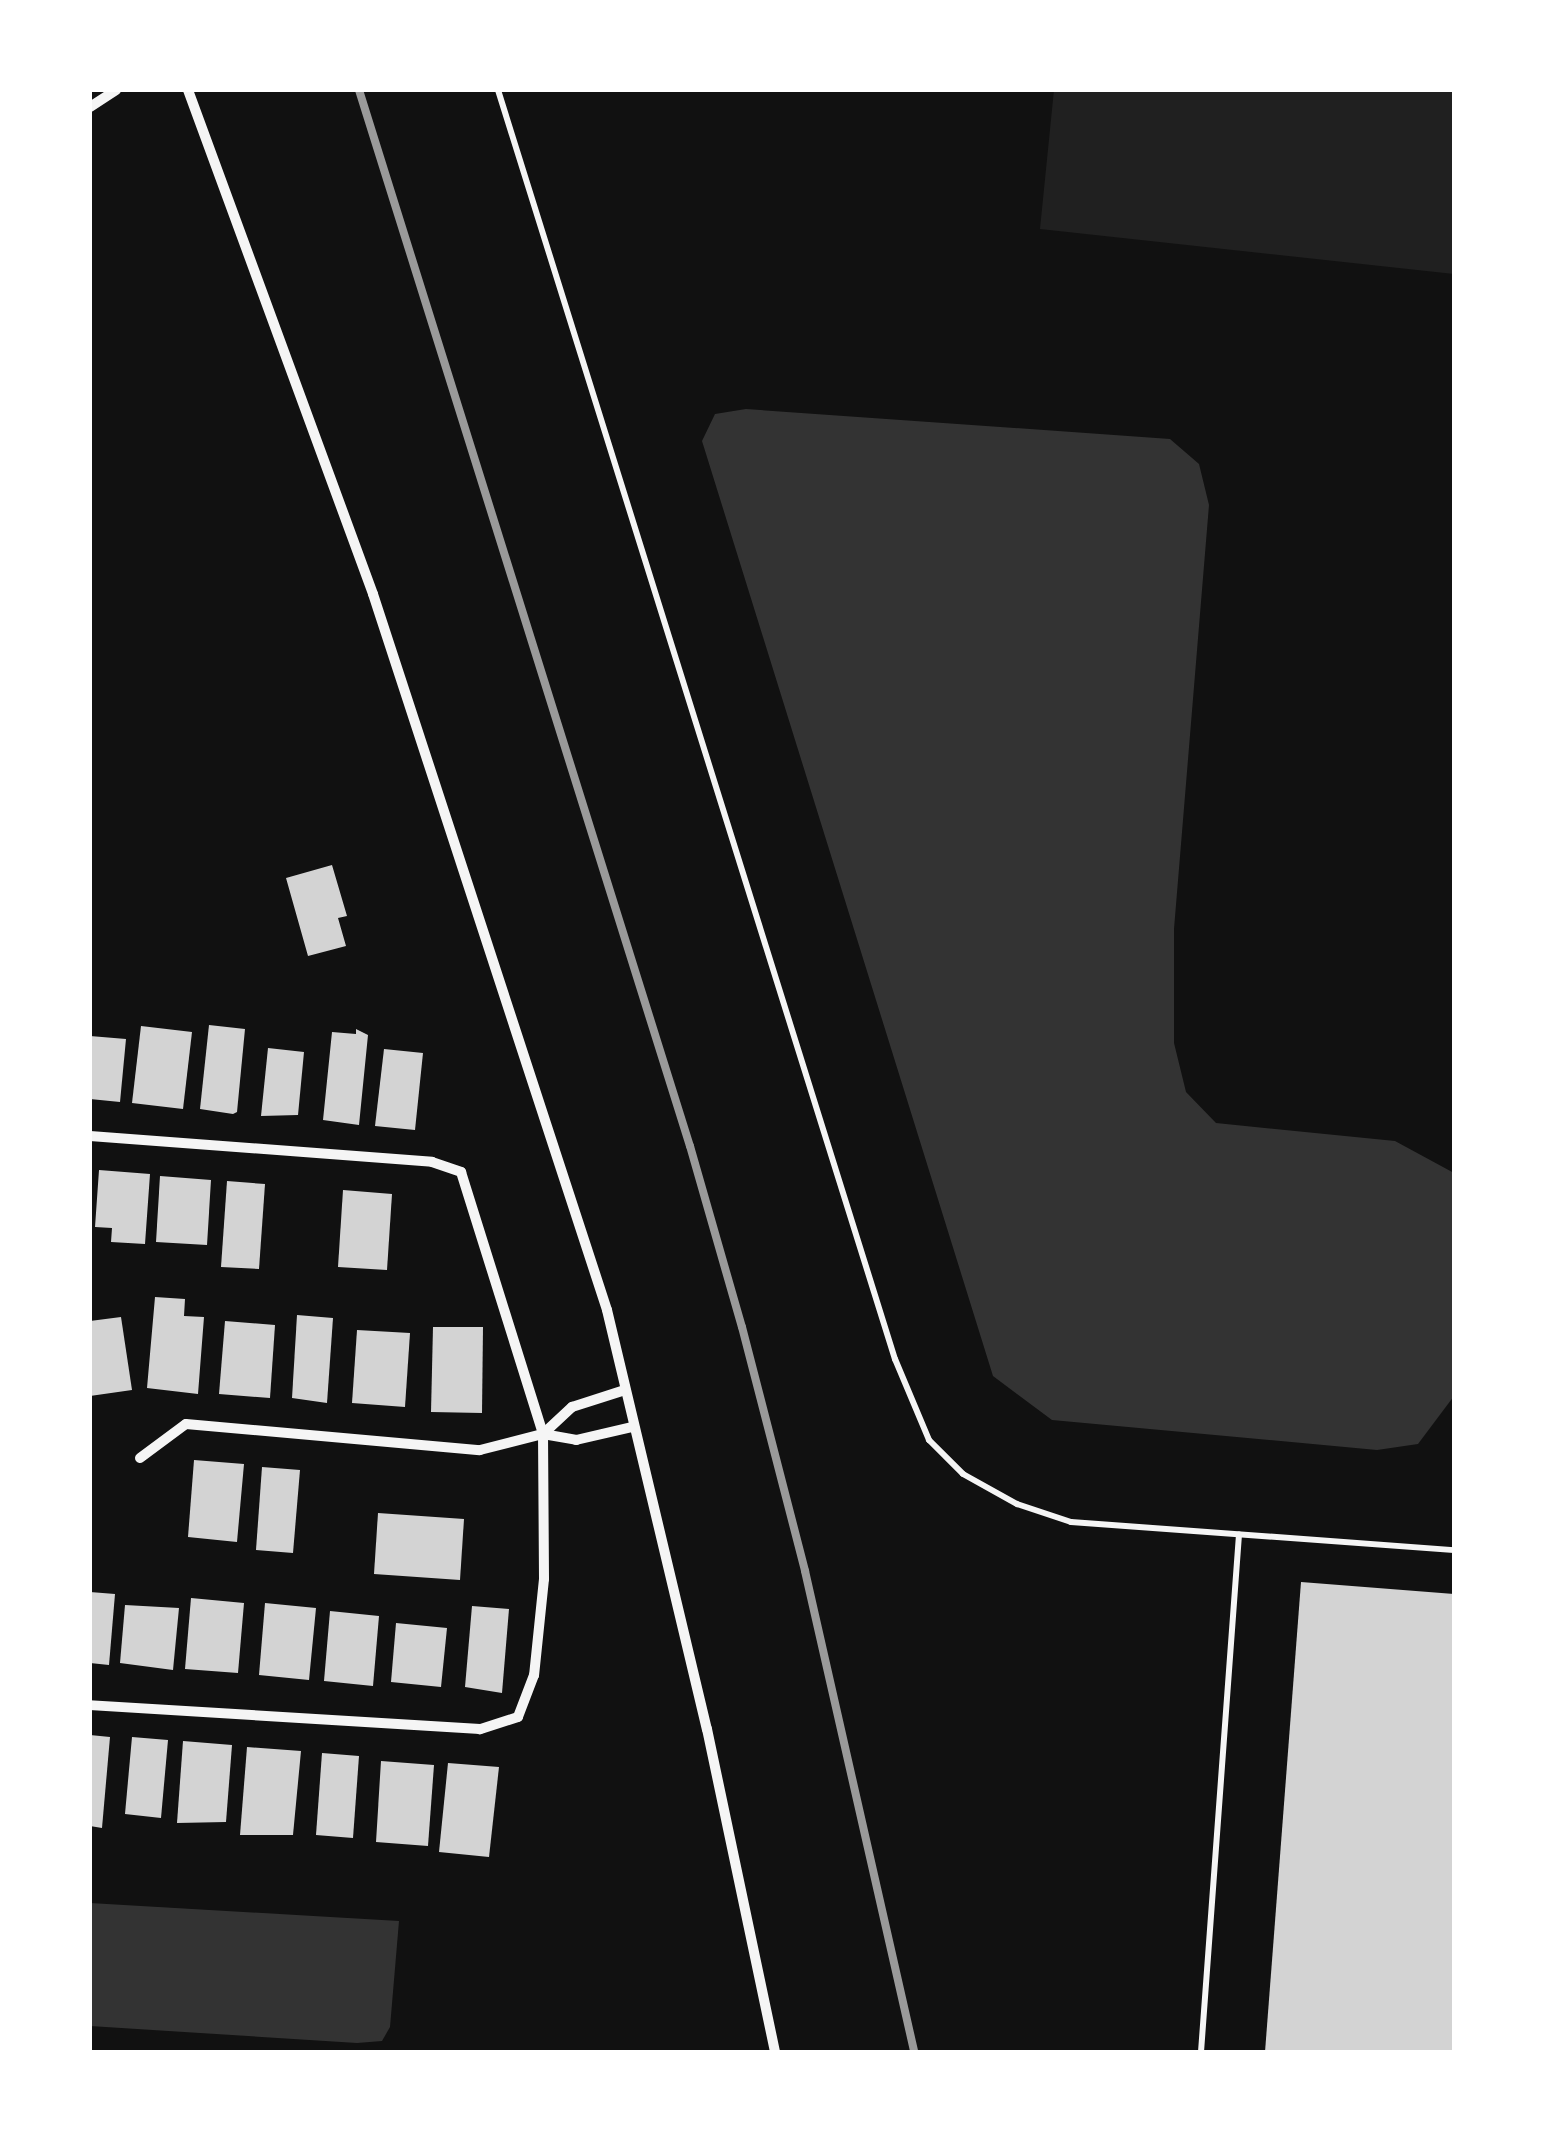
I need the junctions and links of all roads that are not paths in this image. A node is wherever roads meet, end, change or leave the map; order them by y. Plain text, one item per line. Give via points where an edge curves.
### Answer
1 (116, 90) edge
2 (188, 90) edge
3 (498, 90) edge
4 (90, 107) edge
5 (90, 1136) edge
6 (624, 1390) junction
7 (632, 1427) junction
8 (543, 1434) junction
9 (140, 1458) dead end
10 (1239, 1534) junction
11 (1454, 1550) edge
12 (90, 1704) edge
13 (775, 2052) edge
14 (1200, 2052) edge

1 - 4 street
2 - 6 street via 373,594 607,1310
3 - 10 lane via 894,1359 929,1440 964,1474 1071,1522
5 - 8 street via 432,1162 461,1172
6 - 7 street
6 - 8 street via 572,1408
7 - 8 street via 576,1440
7 - 13 street via 707,1729
8 - 9 street via 480,1450 186,1424
8 - 12 street via 544,1578 534,1674 518,1717 480,1730
10 - 11 lane
10 - 14 lane

